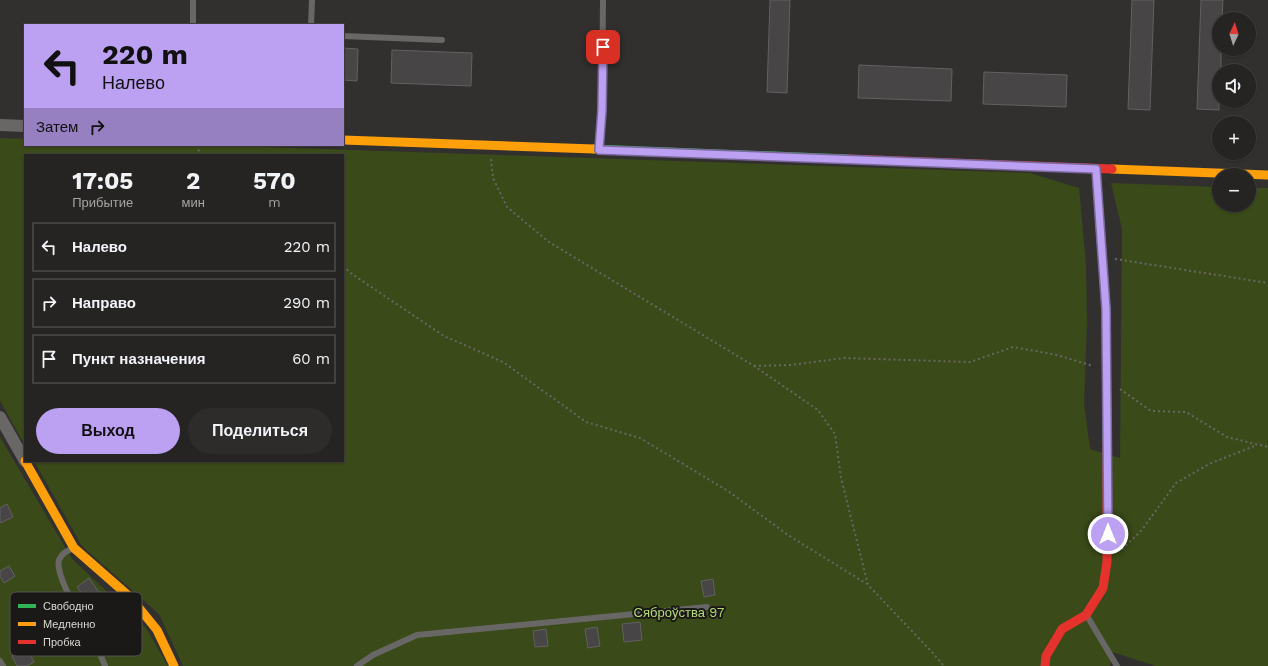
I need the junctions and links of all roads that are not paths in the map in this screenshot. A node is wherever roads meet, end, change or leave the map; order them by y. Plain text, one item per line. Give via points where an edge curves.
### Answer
1 (193, 0) edge
2 (312, 0) edge
3 (603, 0) edge
4 (193, 24) edge
5 (311, 24) edge
6 (344, 36) edge
7 (442, 40) dead end
8 (0, 125) edge
9 (24, 126) edge
10 (344, 140) edge
11 (599, 150) junction
12 (1096, 169) junction
13 (1268, 176) edge
14 (0, 417) edge
15 (24, 459) edge
16 (26, 462) edge
17 (74, 548) junction
18 (68, 592) edge
19 (124, 592) edge
20 (706, 607) dead end
21 (142, 612) edge
22 (1086, 615) junction
23 (101, 656) edge
24 (0, 661) edge
25 (3, 666) edge
26 (105, 666) edge
27 (174, 666) edge
28 (358, 666) edge
29 (1045, 666) edge
30 (1117, 666) edge

1 - 4 lane
2 - 5 lane
3 - 11 lane
6 - 7 lane
8 - 9 street
10 - 11 street
11 - 12 street
12 - 13 street
12 - 22 street via 1106,309 1107,562 1103,588
14 - 15 street
16 - 17 street
17 - 18 lane via 63,554 59,560 59,568
17 - 19 street
20 - 28 lane via 417,635 373,655
21 - 27 street via 157,630
22 - 29 street via 1062,629 1046,656
22 - 30 lane
23 - 26 lane
24 - 25 lane

